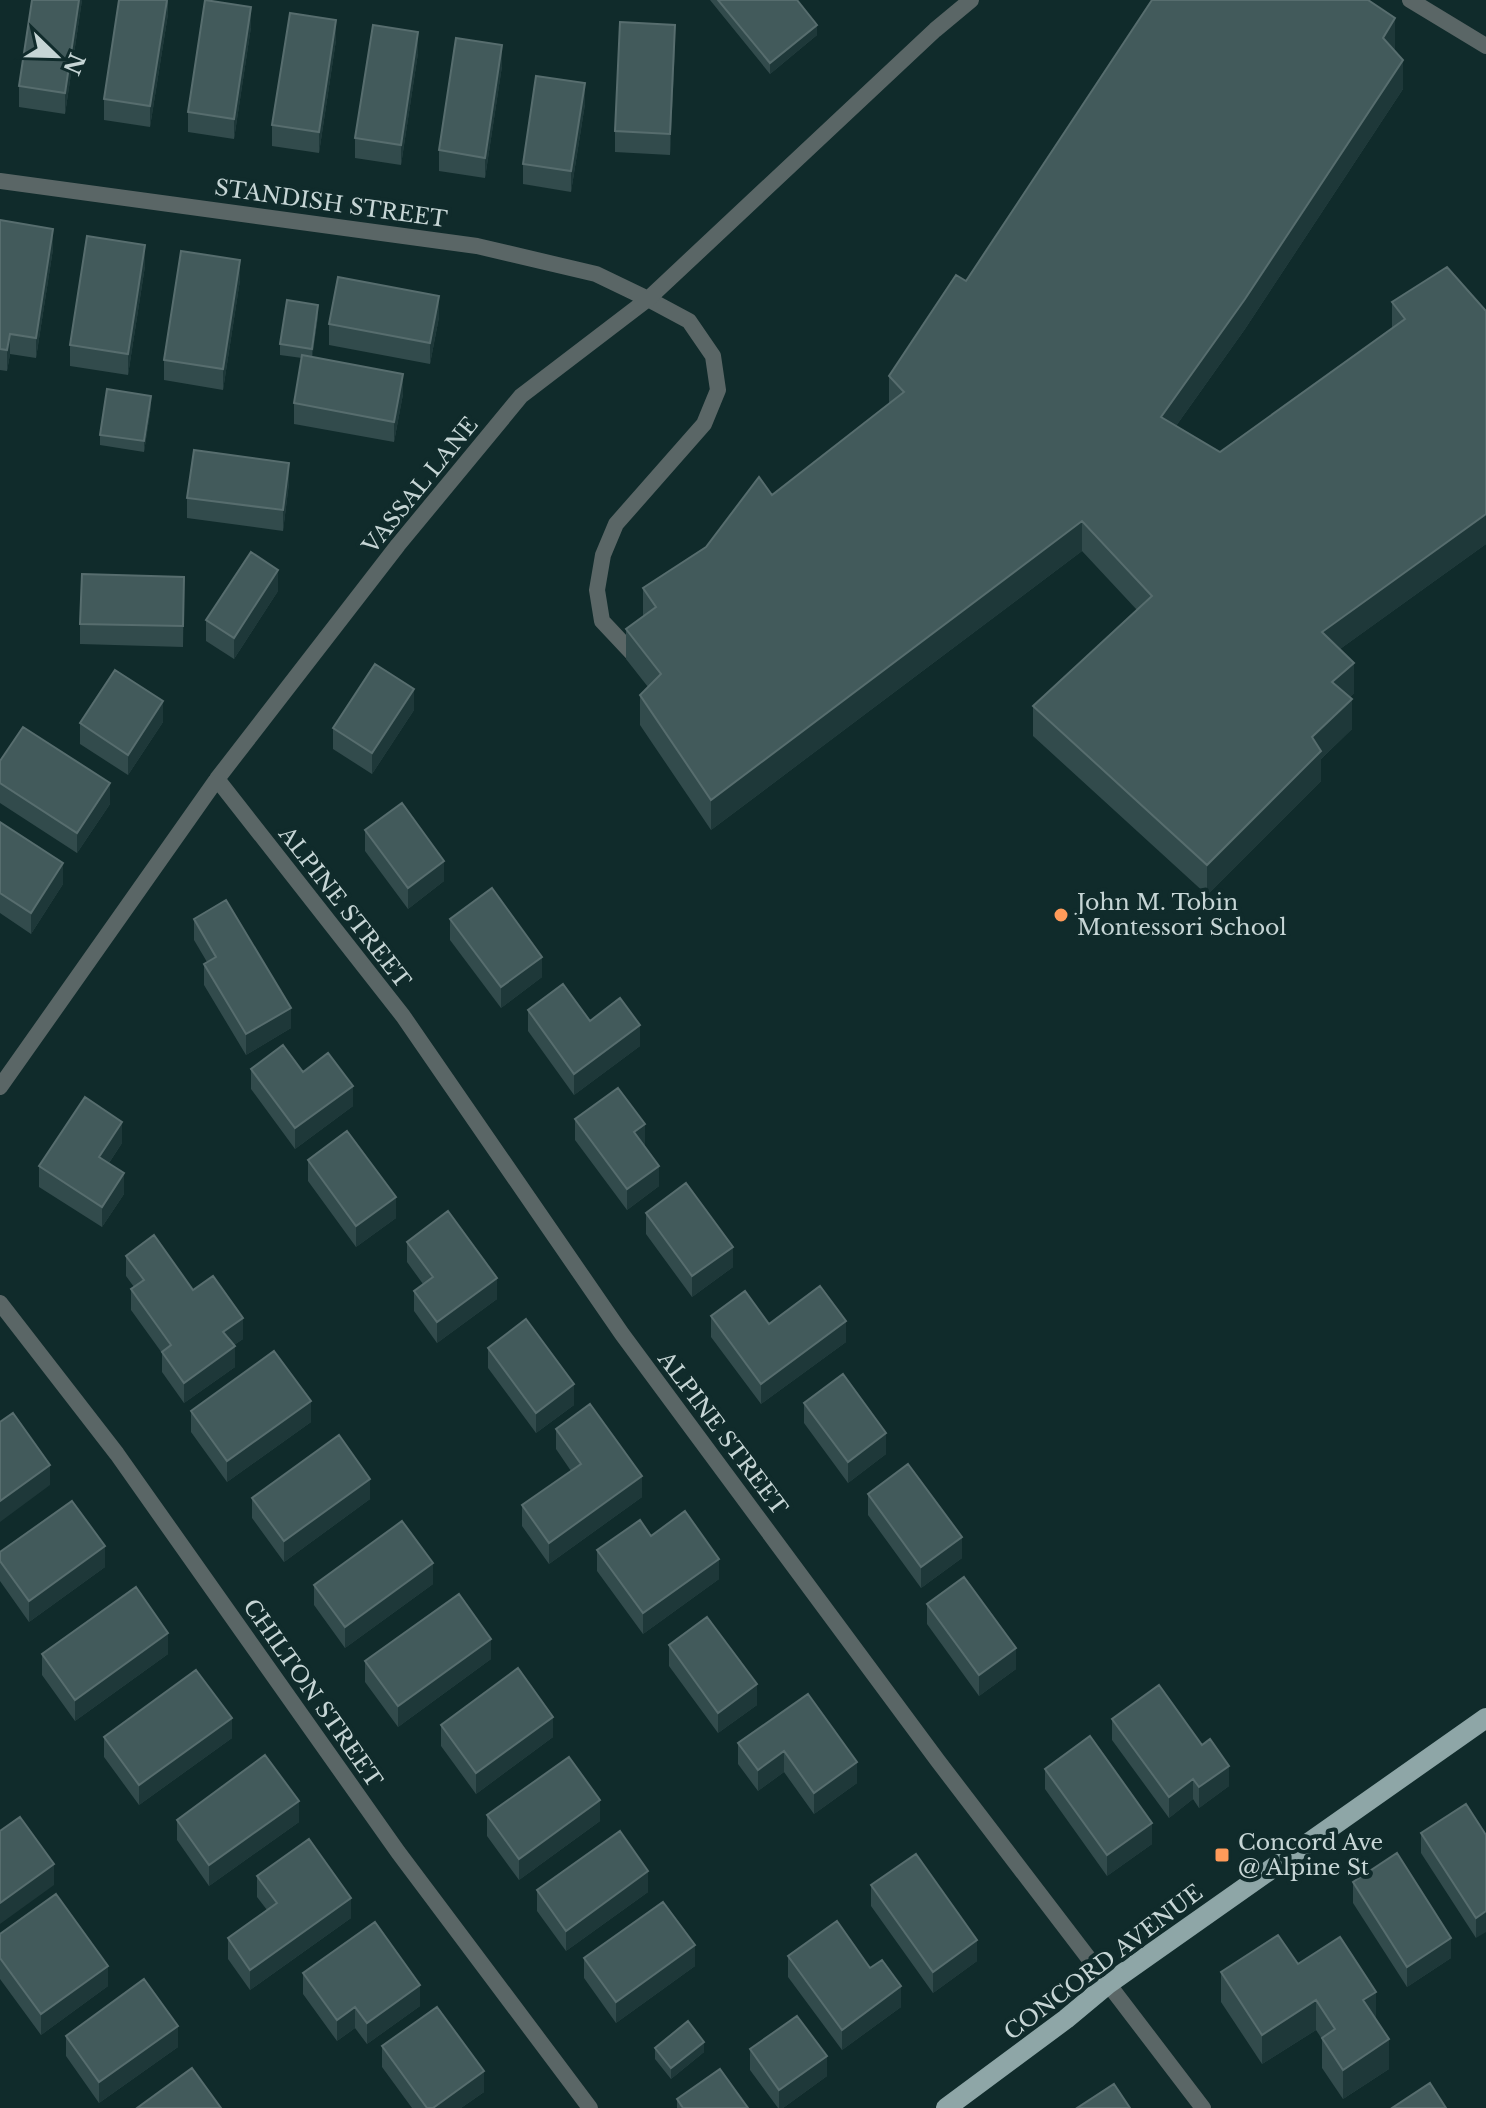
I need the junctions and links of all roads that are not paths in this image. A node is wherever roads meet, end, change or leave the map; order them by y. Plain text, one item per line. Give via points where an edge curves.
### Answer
1 (971, 0) edge
2 (1410, 0) edge
3 (1486, 46) edge
4 (0, 181) edge
5 (648, 299) junction
6 (633, 654) edge
7 (217, 779) junction
8 (0, 1087) edge
9 (0, 1303) edge
10 (1486, 1718) edge
11 (1108, 1984) junction
12 (590, 2108) edge
13 (946, 2108) edge
14 (1203, 2108) edge

1 - 5 street, VASSAL LANE
2 - 3 street
4 - 5 street, STANDISH STREET via 477,246 596,274
5 - 6 street, STANDISH STREET via 689,321 713,356 718,390 704,424 616,524 603,555 597,590 602,621
5 - 7 street, VASSAL LANE via 521,396
7 - 8 street, VASSAL LANE
7 - 11 street, ALPINE STREET via 403,1016 622,1334
9 - 12 street, CHILTON STREET via 117,1454 398,1852
10 - 11 main road, CONCORD AVENUE
11 - 13 main road, CONCORD AVENUE
11 - 14 street, ALPINE STREET

